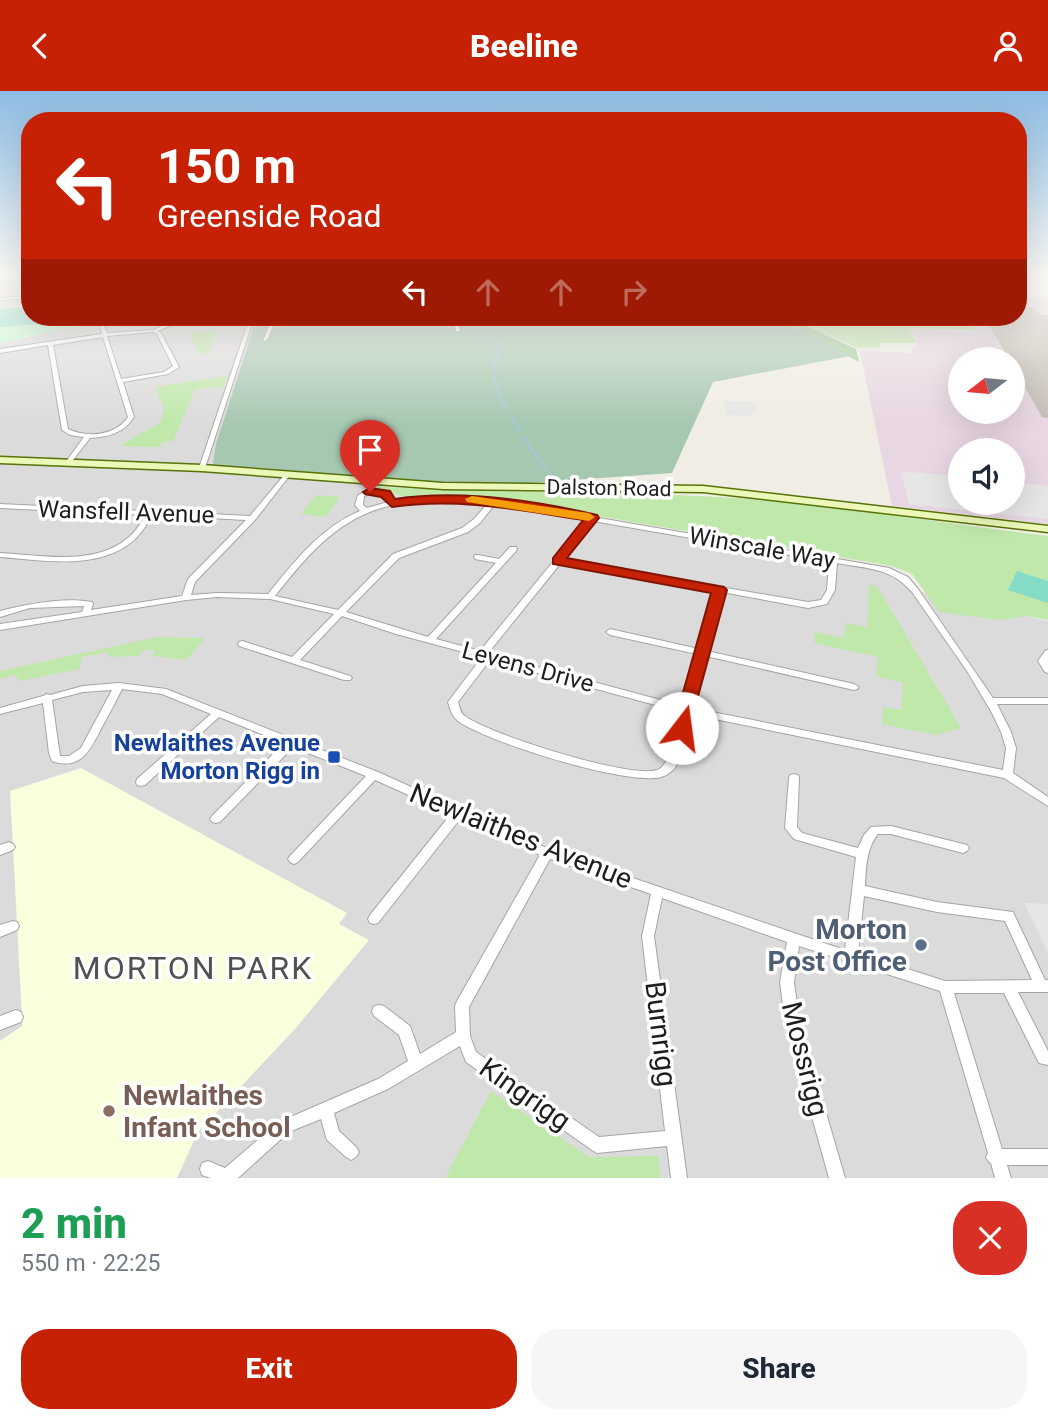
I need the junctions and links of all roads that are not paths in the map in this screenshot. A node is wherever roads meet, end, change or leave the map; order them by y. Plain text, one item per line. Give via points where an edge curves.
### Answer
1 (165, 326) edge
2 (249, 326) edge
3 (271, 326) edge
4 (457, 326) edge
5 (102, 327) dead end
6 (154, 331) junction
7 (458, 331) dead end
8 (105, 335) junction
9 (265, 340) dead end
10 (50, 343) junction
11 (0, 351) edge
12 (119, 381) junction
13 (89, 435) junction
14 (0, 460) edge
15 (68, 463) junction
16 (202, 468) junction
17 (287, 475) junction
18 (493, 502) junction
19 (392, 503) junction
20 (0, 506) edge
21 (365, 511) junction
22 (151, 513) junction
23 (252, 518) junction
24 (592, 518) junction
25 (1048, 529) edge
26 (513, 549) dead end
27 (0, 555) edge
28 (478, 558) dead end
29 (833, 560) junction
30 (558, 561) junction
31 (501, 562) junction
32 (719, 590) junction
33 (270, 597) junction
34 (186, 598) junction
35 (86, 613) junction
36 (341, 613) junction
37 (0, 614) edge
38 (0, 627) edge
39 (610, 632) dead end
40 (430, 640) junction
41 (242, 644) dead end
42 (702, 652) junction
43 (1048, 653) edge
44 (486, 655) junction
45 (294, 660) junction
46 (1048, 670) edge
47 (347, 678) dead end
48 (119, 686) junction
49 (854, 687) dead end
50 (47, 697) junction
51 (989, 701) junction
52 (1048, 701) edge
53 (687, 710) junction
54 (0, 711) edge
55 (218, 713) junction
56 (289, 744) junction
57 (374, 775) junction
58 (1007, 775) junction
59 (794, 778) dead end
60 (141, 782) dead end
61 (1048, 802) edge
62 (459, 812) junction
63 (216, 819) dead end
64 (963, 848) dead end
65 (547, 853) junction
66 (862, 854) junction
67 (294, 859) dead end
68 (860, 890) junction
69 (658, 891) junction
70 (374, 919) dead end
71 (794, 939) junction
72 (851, 957) junction
73 (1045, 986) edge
74 (944, 987) junction
75 (1009, 988) junction
76 (379, 1011) dead end
77 (16, 1017) dead end
78 (0, 1023) edge
79 (463, 1036) junction
80 (1048, 1058) edge
81 (416, 1064) junction
82 (326, 1108) junction
83 (674, 1137) junction
84 (351, 1153) dead end
85 (994, 1157) junction
86 (1048, 1157) edge
87 (208, 1169) dead end
88 (679, 1178) edge
89 (836, 1178) edge
90 (1003, 1178) edge

1 - 6 street
2 - 16 street
3 - 9 street
4 - 7 street
5 - 8 street
6 - 8 street
6 - 12 street via 160,335 174,370
8 - 10 street
8 - 12 street
10 - 11 street
10 - 13 street via 64,428
12 - 13 street via 129,422 111,432
13 - 15 street
14 - 15 main road, Dalston Road
15 - 16 main road, Dalston Road
16 - 17 main road, Dalston Road
17 - 23 street
17 - 25 main road, Dalston Road via 443,486 703,489
18 - 19 street, Winscale Way via 424,498
18 - 24 street, Winscale Way
18 - 36 street via 465,530 396,556
19 - 21 street, Winscale Way
19 - 21 street, Winscale Way via 385,494 370,492 361,495 359,505
20 - 22 street, Wansfell Avenue
21 - 33 street, Winscale Way via 318,538
22 - 23 street, Wansfell Avenue
22 - 27 street via 130,541 103,554 78,558
23 - 34 street via 191,581
24 - 29 street, Winscale Way
24 - 30 street
26 - 31 street
28 - 31 street
29 - 32 street via 831,590 824,602 808,605
29 - 51 street, Winscale Way via 889,570 905,579
30 - 32 street
30 - 44 street
31 - 40 street
32 - 42 street
33 - 34 street, Levens Drive
33 - 36 street, Levens Drive
34 - 35 street, Levens Drive
35 - 37 street via 89,604 81,603 30,606
35 - 38 street, Levens Drive
36 - 40 street, Levens Drive
36 - 45 street
39 - 42 street
40 - 44 street, Levens Drive
41 - 45 street
42 - 49 street
42 - 53 street
43 - 46 street via 1043,661
44 - 53 street, Levens Drive
44 - 53 street via 453,702 458,716 490,734 546,754 637,774 659,774 672,764
45 - 47 street
48 - 50 street, Newlaithes Avenue
48 - 50 street via 85,750 71,759 56,758
48 - 55 street, Newlaithes Avenue via 163,691
50 - 54 street, Newlaithes Avenue
51 - 52 street
51 - 58 street, Winscale Way via 1011,750
53 - 58 street, Levens Drive
55 - 56 street, Newlaithes Avenue
55 - 60 street
56 - 57 street, Newlaithes Avenue
56 - 63 street
57 - 62 street, Newlaithes Avenue
57 - 67 street
58 - 61 street, Levens Drive
59 - 66 street via 791,828 798,836
62 - 65 street, Newlaithes Avenue
62 - 70 street
64 - 66 street via 875,830
65 - 69 street, Newlaithes Avenue
65 - 79 street, Kingrigg via 462,1006
66 - 68 street
68 - 72 street
68 - 73 street via 937,907 1009,916
69 - 71 street, Newlaithes Avenue
69 - 83 street, Burnrigg via 648,936
71 - 72 street, Newlaithes Avenue
71 - 89 street, Mossrigg via 787,982 792,1020
72 - 74 street, Newlaithes Avenue
73 - 75 street, Newlaithes Avenue
74 - 75 street, Newlaithes Avenue
74 - 85 street
75 - 80 street
76 - 81 street via 405,1031
77 - 78 street
79 - 81 street
79 - 83 street, Kingrigg via 471,1057 597,1145
81 - 82 street
82 - 84 street via 332,1135
82 - 87 street via 284,1127 227,1177
83 - 88 street, Burnrigg
85 - 86 street
85 - 90 street

